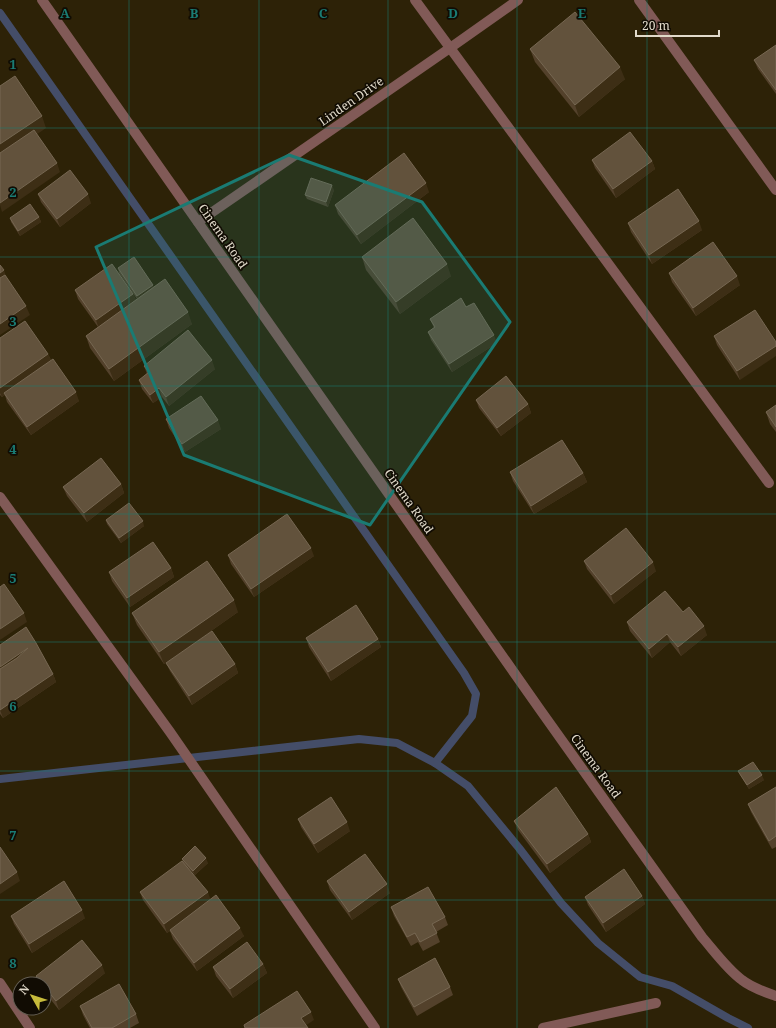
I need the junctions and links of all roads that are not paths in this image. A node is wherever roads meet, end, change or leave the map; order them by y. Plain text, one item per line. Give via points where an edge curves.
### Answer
1 (42, 0) edge
2 (415, 0) edge
3 (518, 0) edge
4 (639, 0) edge
5 (450, 48) junction
6 (775, 187) edge
7 (198, 222) junction
8 (769, 483) dead end
9 (0, 497) edge
10 (0, 983) edge
11 (776, 996) edge
12 (656, 1003) dead end
13 (30, 1028) edge
14 (375, 1028) edge
15 (543, 1028) edge

1 - 7 street, Cinema Road
2 - 5 street
3 - 5 street, Linden Drive
4 - 6 street
5 - 7 street, Linden Drive
5 - 8 street
7 - 11 street, Cinema Road via 702,937 742,980
9 - 14 street via 170,732
10 - 13 street
12 - 15 street

